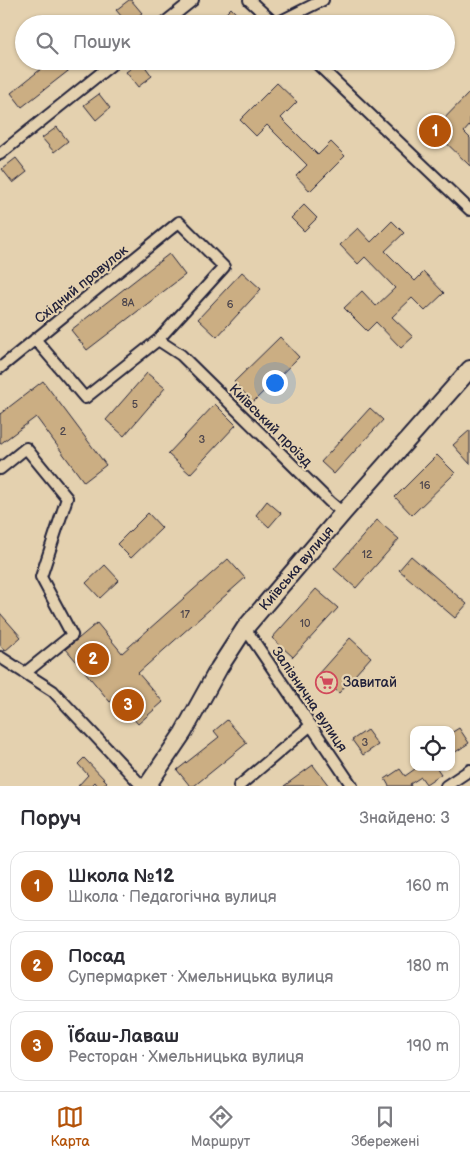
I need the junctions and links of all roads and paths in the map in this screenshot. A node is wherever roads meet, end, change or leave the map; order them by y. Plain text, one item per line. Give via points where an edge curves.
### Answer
1 (192, 0) edge
2 (249, 0) edge
3 (323, 0) edge
4 (174, 15) edge
5 (265, 15) edge
6 (293, 15) edge
7 (105, 70) edge
8 (323, 70) edge
9 (0, 154) edge
10 (470, 210) edge
11 (35, 340) junction
12 (158, 340) junction
13 (0, 368) edge
14 (470, 369) edge
15 (0, 469) edge
16 (343, 513) junction
17 (245, 628) junction
18 (0, 658) edge
19 (25, 673) junction
20 (311, 725) junction
21 (470, 770) edge
22 (461, 782) edge
23 (142, 786) edge
24 (147, 786) edge
25 (239, 786) edge
26 (352, 786) edge
27 (446, 786) edge

1 - 4 street
2 - 5 street
3 - 6 street
7 - 9 street
8 - 10 street
11 - 12 street via 85,398
11 - 12 street, Східний провулок via 179,222 224,266
11 - 13 street, Східний провулок
12 - 16 street, Київський проїзд via 181,355
14 - 16 main road, Київська вулиця
15 - 19 street via 26,448 67,498 41,578 72,635
16 - 17 main road, Київська вулиця
17 - 20 street, Залізнична вулиця
17 - 24 main road, Київська вулиця via 183,733
18 - 19 street
19 - 23 street via 53,691
20 - 25 street
20 - 26 street, Залізнична вулиця
21 - 22 street
22 - 27 street

